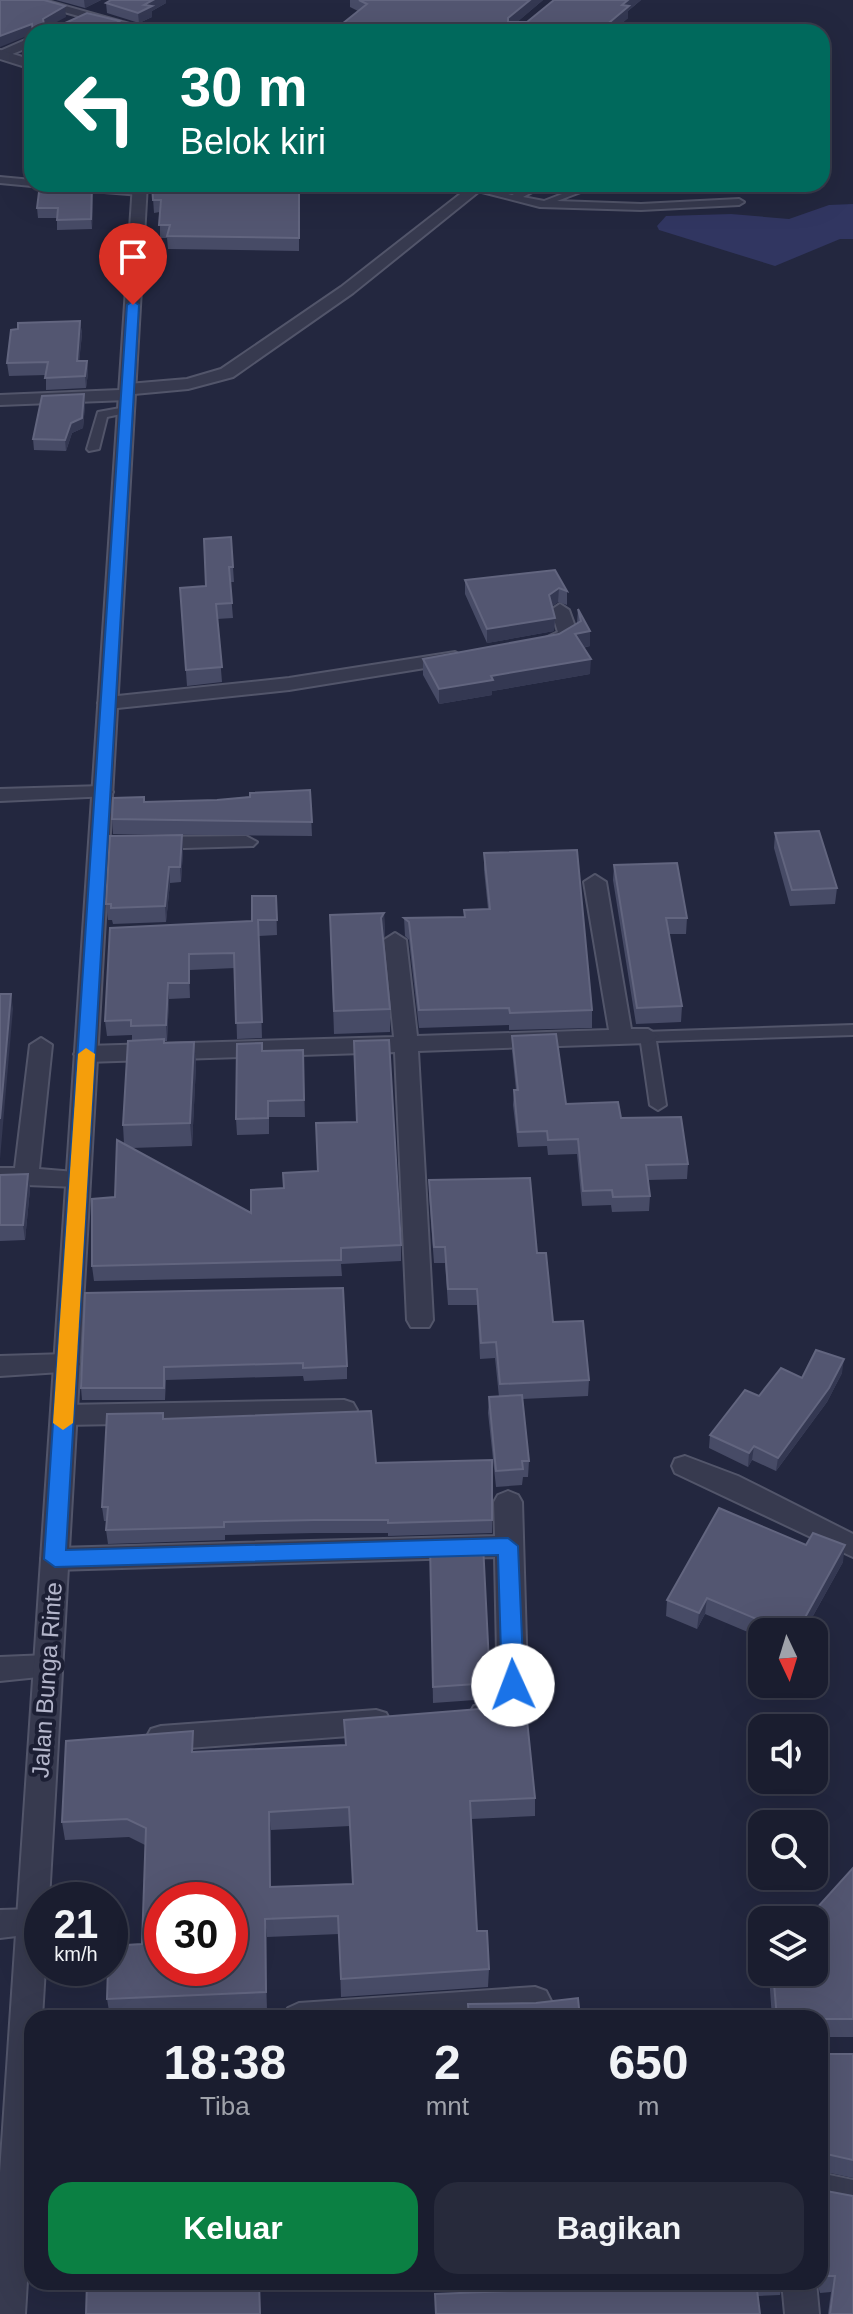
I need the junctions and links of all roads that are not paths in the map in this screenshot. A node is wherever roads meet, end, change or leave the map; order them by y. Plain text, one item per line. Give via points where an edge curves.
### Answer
1 (28, 0) edge
2 (107, 6) edge
3 (84, 17) junction
4 (69, 24) edge
5 (116, 24) edge
6 (24, 45) edge
7 (1, 55) edge
8 (24, 62) edge
9 (0, 180) edge
10 (24, 182) edge
11 (142, 192) edge
12 (471, 192) edge
13 (488, 192) edge
14 (525, 192) edge
15 (574, 192) edge
16 (513, 198) junction
17 (739, 202) dead end
18 (540, 204) junction
19 (127, 398) junction
20 (0, 400) edge
21 (93, 449) dead end
22 (560, 610) dead end
23 (533, 645) edge
24 (474, 655) edge
25 (108, 703) junction
26 (103, 792) junction
27 (0, 795) edge
28 (246, 842) dead end
29 (114, 843) junction
30 (595, 882) dead end
31 (395, 940) dead end
32 (853, 1030) edge
33 (621, 1035) junction
34 (648, 1036) junction
35 (406, 1043) junction
36 (41, 1045) dead end
37 (86, 1054) junction
38 (658, 1105) dead end
39 (26, 1175) junction
40 (0, 1176) edge
41 (78, 1179) junction
42 (71, 1294) junction
43 (101, 1294) edge
44 (420, 1320) dead end
45 (67, 1364) junction
46 (0, 1366) edge
47 (344, 1410) edge
48 (64, 1415) junction
49 (685, 1466) dead end
50 (508, 1502) dead end
51 (508, 1546) junction
52 (853, 1546) edge
53 (55, 1559) junction
54 (48, 1667) junction
55 (0, 1669) edge
56 (451, 1717) edge
57 (404, 1720) edge
58 (137, 1739) edge
59 (74, 1744) edge
60 (43, 1746) junction
61 (35, 1882) edge
62 (24, 1923) edge
63 (0, 1924) edge
64 (30, 1986) edge
65 (535, 2001) edge
66 (30, 2010) edge
67 (410, 2010) edge
68 (24, 2087) edge
69 (828, 2191) edge
70 (853, 2196) edge
71 (5, 2274) edge
72 (800, 2290) edge
73 (8, 2314) edge
74 (802, 2314) edge

1 - 3 street
2 - 3 street
3 - 4 street
3 - 5 street
6 - 7 street
7 - 8 street
9 - 10 lane
11 - 19 street, Jalan Bunga Rinte
12 - 19 street via 347,290 227,373
13 - 16 lane
14 - 16 lane
15 - 18 lane
16 - 18 lane
17 - 18 lane
19 - 20 street
19 - 21 lane via 102,414
19 - 25 street, Jalan Bunga Rinte
22 - 23 street via 568,635
24 - 25 street via 289,684
25 - 26 street, Jalan Bunga Rinte
26 - 27 street
26 - 29 street, Jalan Bunga Rinte
28 - 29 street
29 - 37 street, Jalan Bunga Rinte
30 - 33 street
31 - 35 street
32 - 34 lane
33 - 34 street
33 - 35 street
34 - 38 lane
35 - 37 street
35 - 44 street
36 - 39 street
37 - 41 street, Jalan Bunga Rinte
39 - 40 street
39 - 41 street
41 - 42 street, Jalan Bunga Rinte
42 - 43 street
42 - 45 street, Jalan Bunga Rinte
45 - 46 street
45 - 48 street, Jalan Bunga Rinte
47 - 48 street
48 - 53 street, Jalan Bunga Rinte
49 - 52 street via 732,1482 782,1513
50 - 51 street
51 - 53 street
51 - 56 street via 513,1712
53 - 54 street, Jalan Bunga Rinte
54 - 55 street
54 - 60 street, Jalan Bunga Rinte
57 - 58 street
59 - 60 street
60 - 61 street, Jalan Bunga Rinte
62 - 63 street
64 - 66 street, Jalan Bunga Rinte
65 - 67 street
68 - 71 street, Jalan Bunga Rinte
69 - 70 street
71 - 73 street, Jalan Bunga Rinte
72 - 74 street

